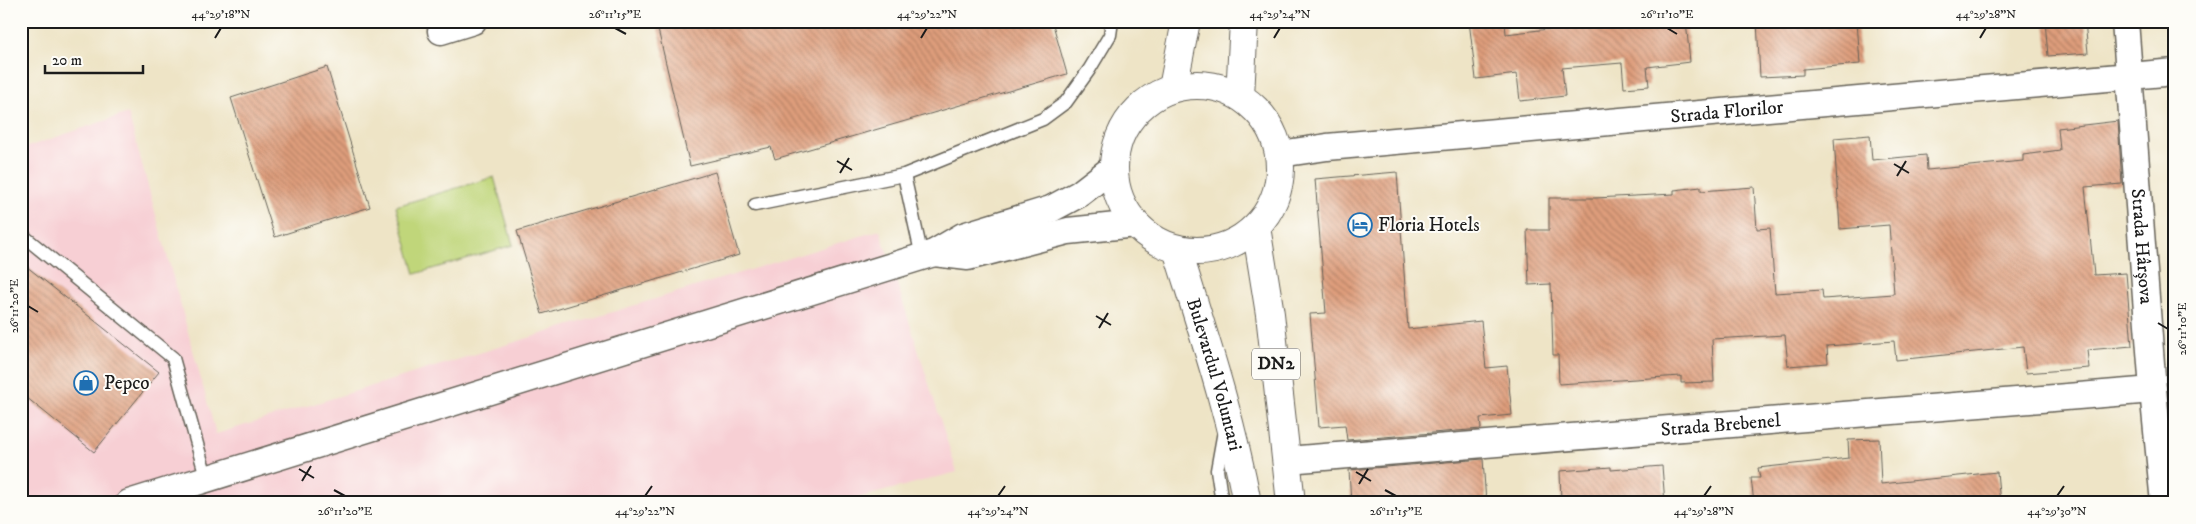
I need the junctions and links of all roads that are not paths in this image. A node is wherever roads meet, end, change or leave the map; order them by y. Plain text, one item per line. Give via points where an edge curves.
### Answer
1 (473, 21) edge
2 (1112, 21) edge
3 (1186, 21) edge
4 (1244, 21) edge
5 (2125, 21) edge
6 (440, 31) dead end
7 (2175, 72) edge
8 (2130, 75) junction
9 (1173, 88) junction
10 (1240, 96) junction
11 (1280, 154) junction
12 (1114, 168) junction
13 (904, 175) junction
14 (756, 205) dead end
15 (1136, 224) junction
16 (1256, 227) junction
17 (21, 234) edge
18 (1177, 249) junction
19 (928, 255) junction
20 (2153, 390) junction
21 (1227, 414) junction
22 (1287, 460) junction
23 (207, 480) junction
24 (129, 503) edge
25 (1222, 503) edge
26 (1247, 503) edge
27 (1291, 503) edge
28 (2164, 503) edge

1 - 6 street
2 - 13 lane via 1110,35 1089,70 1066,102 1042,120
3 - 9 highway
4 - 10 highway
5 - 8 street, Strada Hârșova
7 - 8 street, Strada Florilor
8 - 11 street, Strada Florilor via 1327,147
8 - 20 street, Strada Hârșova
9 - 10 highway via 1196,84 1219,87
9 - 12 highway via 1149,100 1130,118 1118,141
10 - 11 highway via 1259,111 1272,131
11 - 16 highway via 1280,180 1272,206
12 - 15 highway via 1116,188
12 - 19 street via 1051,209 963,236
13 - 14 lane
13 - 19 lane
15 - 18 highway via 1154,239
15 - 19 street via 1068,231 968,256
16 - 18 highway via 1239,240 1219,248
16 - 22 highway, DN2
17 - 23 lane via 173,358
18 - 21 highway, Bulevardul Voluntari
19 - 23 street
20 - 22 street, Strada Brebenel
20 - 28 street, Strada Hârșova
21 - 25 lane via 1217,470
21 - 26 highway, Bulevardul Voluntari
22 - 27 highway, DN2
23 - 24 street

